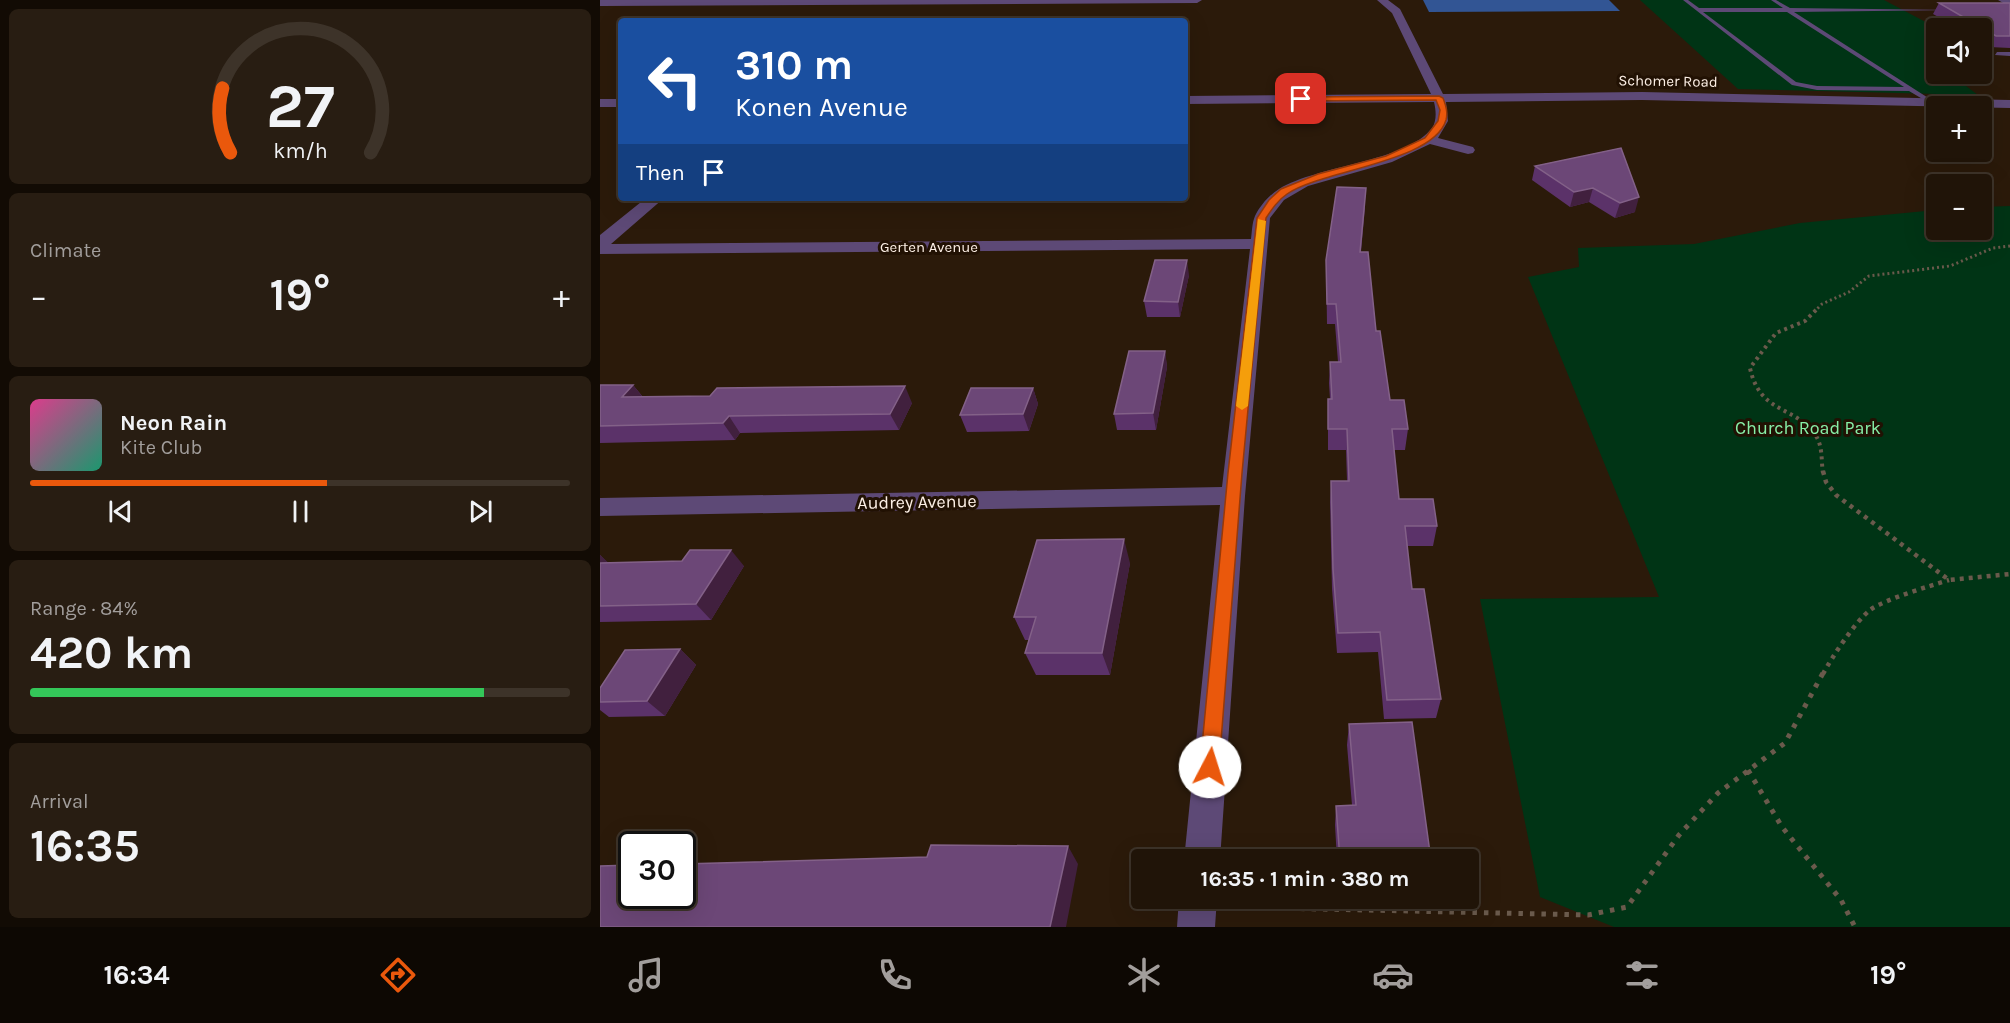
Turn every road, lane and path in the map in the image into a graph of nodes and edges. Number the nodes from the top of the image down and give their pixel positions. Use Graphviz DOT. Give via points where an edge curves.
graph roads {
  1 [pos="1197,0"];
  2 [pos="1383,0"];
  3 [pos="1684,0"];
  4 [pos="1773,0"];
  5 [pos="2004,0"];
  6 [pos="897,1"];
  7 [pos="600,3"];
  8 [pos="2010,3"];
  9 [pos="1698,10"];
  10 [pos="1789,10"];
  11 [pos="1957,10"];
  12 [pos="882,14"];
  13 [pos="1997,54"];
  14 [pos="2010,54"];
  15 [pos="1910,89"];
  16 [pos="1439,98"];
  17 [pos="1926,99"];
  18 [pos="1188,100"];
  19 [pos="1926,102"];
  20 [pos="600,103"];
  21 [pos="618,103"];
  22 [pos="1992,104"];
  23 [pos="2010,104"];
  24 [pos="1427,139"];
  25 [pos="1468,150"];
  26 [pos="652,201"];
  27 [pos="600,244"];
  28 [pos="1258,244"];
  29 [pos="2010,246"];
  30 [pos="600,249"];
  31 [pos="1233,496"];
  32 [pos="600,507"];
  33 [pos="2010,574"];
  34 [pos="1949,580"];
  35 [pos="1748,770"];
  36 [pos="1203,849"];
  37 [pos="1197,911"];
  38 [pos="1855,927"];
  1 -- 6 [label="street"];
  2 -- 16 [label="street" via="1396,11"];
  3 -- 9 [label="lane"];
  4 -- 10 [label="lane"];
  5 -- 8 [label="street"];
  6 -- 7 [label="street"];
  6 -- 12 [label="street"];
  9 -- 10 [label="lane"];
  9 -- 15 [label="lane" via="1794,84 1817,88"];
  10 -- 11 [label="lane"];
  10 -- 15 [label="lane"];
  13 -- 14 [label="lane"];
  15 -- 17 [label="lane"];
  16 -- 18 [label="street, Schomer Road"];
  16 -- 19 [label="street, Schomer Road" via="1642,96"];
  16 -- 24 [label="street" via="1442,121"];
  20 -- 21 [label="street"];
  22 -- 23 [label="street, Schomer Road"];
  24 -- 25 [label="street"];
  24 -- 28 [label="street" via="1389,157 1284,191 1262,218"];
  26 -- 27 [label="street"];
  28 -- 30 [label="street, Gerten Avenue"];
  28 -- 31 [label="street"];
  29 -- 34 [label="path" via="1994,248 1950,266 1869,276 1849,292 1822,304 1805,321 1776,333 1750,368 1751,383 1762,398 1814,433 1822,449 1824,479 1836,495"];
  31 -- 32 [label="street, Audrey Avenue"];
  31 -- 36 [label="street"];
  33 -- 34 [label="path"];
  34 -- 35 [label="path" via="1870,610 1835,652 1785,742"];
  35 -- 37 [label="path" via="1718,793 1679,835 1626,907 1588,915 1267,907"];
  35 -- 38 [label="path" via="1782,827 1840,900"];
}
